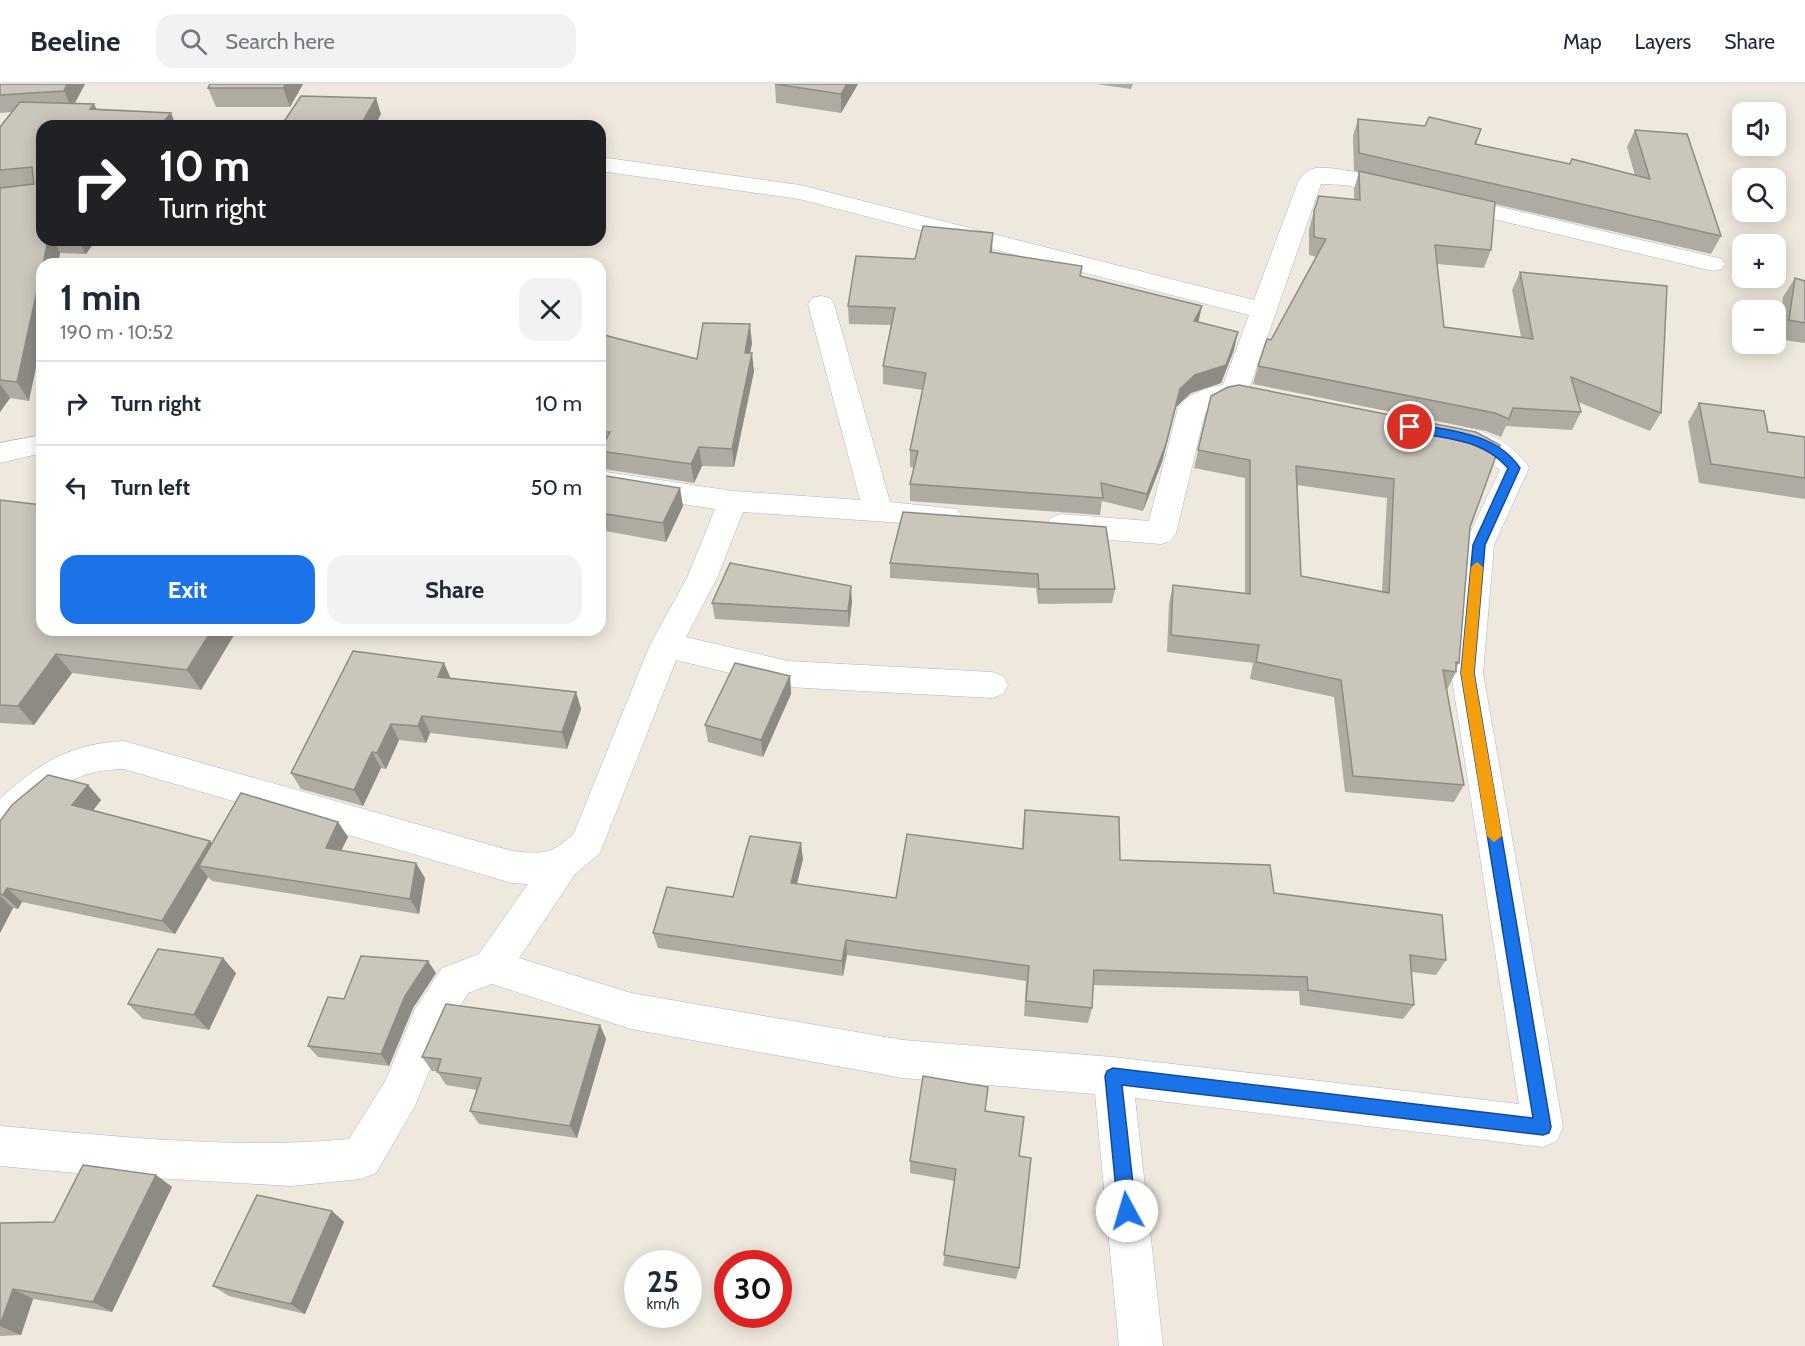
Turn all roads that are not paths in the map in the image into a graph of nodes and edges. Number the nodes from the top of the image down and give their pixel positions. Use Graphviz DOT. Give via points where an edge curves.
graph roads {
  1 [pos="606,165"];
  2 [pos="1713,264"];
  3 [pos="821,304"];
  4 [pos="1265,311"];
  5 [pos="1233,392"];
  6 [pos="1268,399"];
  7 [pos="1430,431"];
  8 [pos="36,445"];
  9 [pos="0,453"];
  10 [pos="606,482"];
  11 [pos="733,501"];
  12 [pos="878,511"];
  13 [pos="972,518"];
  14 [pos="1031,523"];
  15 [pos="666,645"];
  16 [pos="992,685"];
  17 [pos="0,821"];
  18 [pos="562,864"];
  19 [pos="492,967"];
  20 [pos="1113,1076"];
  21 [pos="0,1146"];
  22 [pos="1141,1346"];
  1 -- 4 [label="street" via="800,192"];
  2 -- 4 [label="street" via="1427,196 1317,175 1310,182"];
  3 -- 12 [label="street"];
  4 -- 5 [label="street"];
  5 -- 6 [label="street"];
  5 -- 14 [label="street" via="1216,395 1192,408 1161,533"];
  7 -- 20 [label="street" via="1476,440 1500,451 1515,468 1479,545 1467,673 1543,1127"];
  8 -- 9 [label="street"];
  10 -- 11 [label="street"];
  11 -- 12 [label="street"];
  11 -- 15 [label="street" via="702,578"];
  12 -- 13 [label="street"];
  15 -- 16 [label="street" via="788,674"];
  15 -- 18 [label="street" via="588,842"];
  17 -- 18 [label="street" via="42,780 65,765 101,754 124,755 512,867 541,870"];
  18 -- 19 [label="street"];
  19 -- 20 [label="street" via="631,1011 903,1059"];
  19 -- 21 [label="street" via="454,980 429,1022 401,1092 361,1158 291,1165"];
  20 -- 22 [label="street"];
}
